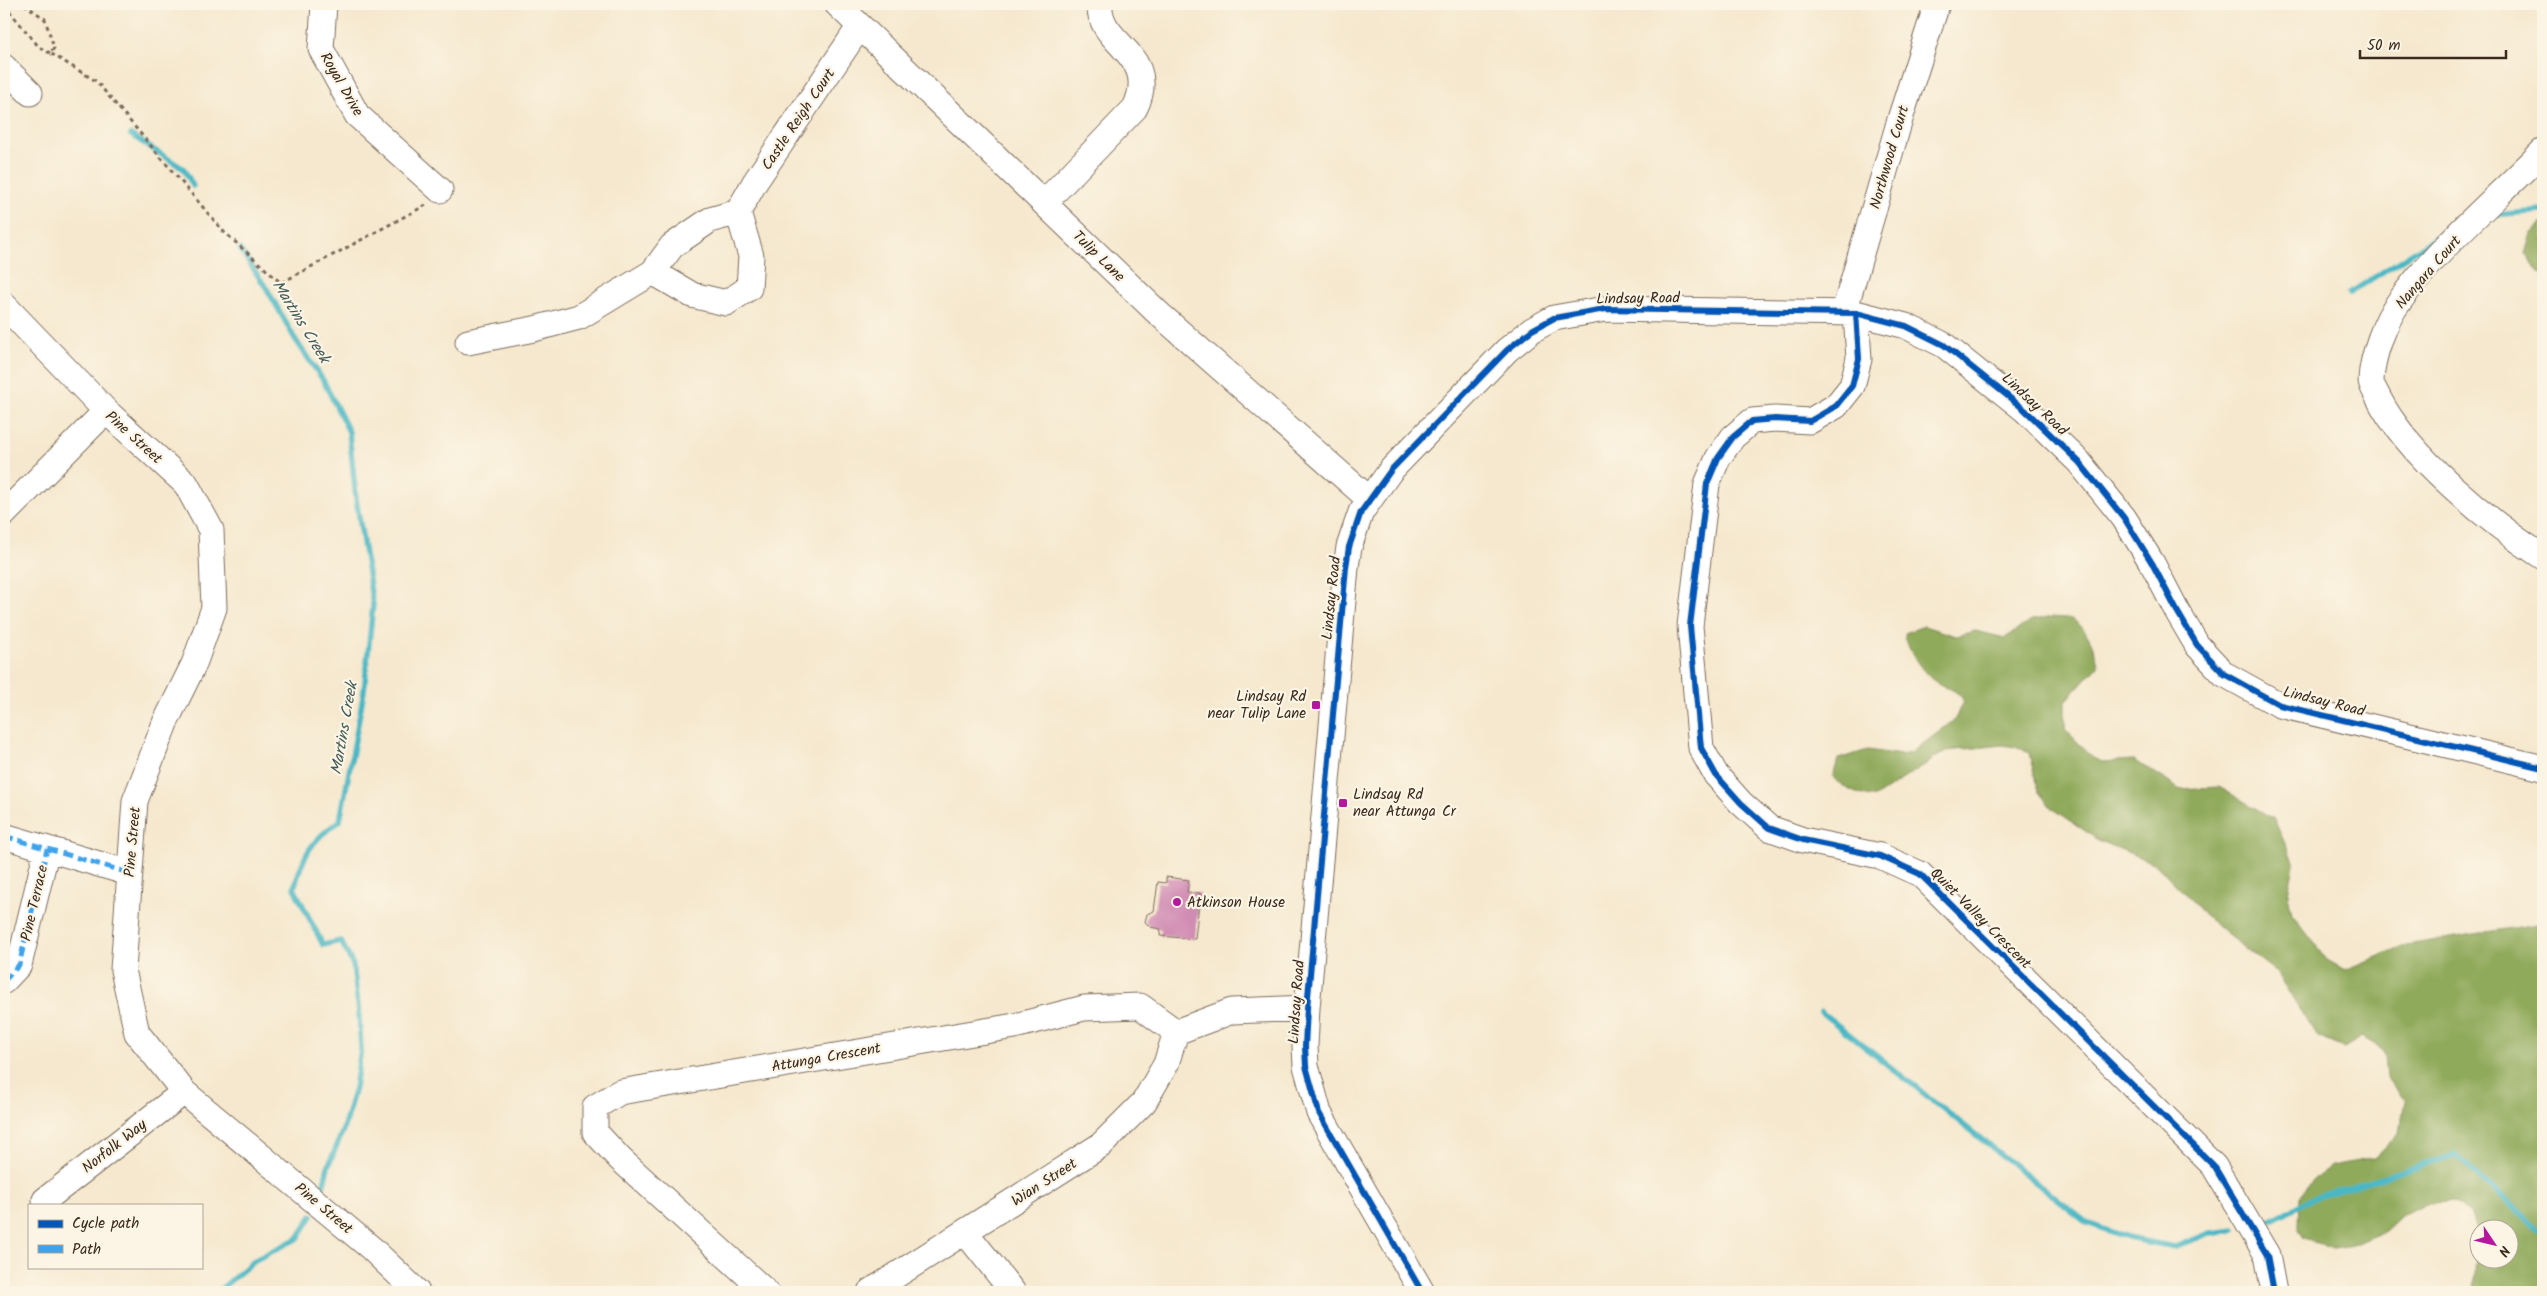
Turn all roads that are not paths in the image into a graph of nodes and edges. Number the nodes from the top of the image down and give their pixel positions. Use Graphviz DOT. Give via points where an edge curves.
graph roads {
  1 [pos="324,4"];
  2 [pos="837,4"];
  3 [pos="1100,4"];
  4 [pos="1936,4"];
  5 [pos="860,26"];
  6 [pos="4,67"];
  7 [pos="30,93"];
  8 [pos="2543,151"];
  9 [pos="440,190"];
  10 [pos="1044,203"];
  11 [pos="738,212"];
  12 [pos="653,272"];
  13 [pos="4,305"];
  14 [pos="1850,312"];
  15 [pos="468,342"];
  16 [pos="106,411"];
  17 [pos="1369,500"];
  18 [pos="4,514"];
  19 [pos="2543,557"];
  20 [pos="2541,760"];
  21 [pos="4,836"];
  22 [pos="47,849"];
  23 [pos="129,873"];
  24 [pos="4,981"];
  25 [pos="1308,1008"];
  26 [pos="1176,1032"];
  27 [pos="184,1092"];
  28 [pos="45,1200"];
  29 [pos="966,1233"];
  30 [pos="417,1292"];
  31 [pos="766,1292"];
  32 [pos="870,1292"];
  33 [pos="1013,1292"];
  34 [pos="1422,1292"];
  35 [pos="2274,1292"];
  1 -- 9 [label="street, Royal Drive" via="322,49 357,115"];
  2 -- 5 [label="street, Tulip Lane"];
  3 -- 10 [label="street" via="1102,20 1139,69 1142,94 1135,108"];
  4 -- 14 [label="street, Northwood Court" via="1901,116"];
  5 -- 10 [label="street, Tulip Lane"];
  5 -- 11 [label="street, Castle Reigh Court"];
  6 -- 7 [label="street"];
  8 -- 19 [label="street, Nangara Court" via="2437,257 2398,303 2378,344 2371,382 2388,416 2420,455 2507,533"];
  10 -- 17 [label="street, Tulip Lane" via="1156,312"];
  11 -- 12 [label="street" via="710,220 672,246"];
  11 -- 12 [label="street" via="751,256 748,288 726,303 692,295"];
  12 -- 15 [label="street" via="579,317"];
  13 -- 16 [label="street, Pine Street"];
  14 -- 17 [label="street, Lindsay Road" via="1605,309 1554,318 1507,350 1391,470"];
  14 -- 20 [label="street, Lindsay Road" via="1906,326 1944,345 2025,410 2079,462 2124,518 2197,645 2224,674 2280,705"];
  14 -- 35 [label="street, Quiet Valley Crescent" via="1859,359 1852,386 1836,406 1810,421 1752,421 1733,437 1718,458 1707,484 1690,626 1701,748 1716,774 1769,828 1803,840 1880,856 1920,874 2214,1166 2267,1254"];
  16 -- 18 [label="street"];
  16 -- 23 [label="street, Pine Street" via="186,484 211,530 214,608 194,664 165,723 135,801"];
  17 -- 25 [label="street, Lindsay Road" via="1354,530 1346,567"];
  21 -- 22 [label="street, Pine Terrace"];
  22 -- 23 [label="street, Pine Terrace"];
  22 -- 24 [label="street, Pine Terrace" via="19,964"];
  23 -- 27 [label="street, Pine Street" via="123,970 137,1032"];
  25 -- 26 [label="street" via="1232,1011"];
  25 -- 34 [label="street, Lindsay Road" via="1306,1066 1317,1108"];
  26 -- 29 [label="street, Wian Street" via="1166,1064 1144,1102 1101,1145"];
  26 -- 31 [label="street, Attunga Crescent" via="1140,1006 1084,1008 1005,1027 620,1092 595,1107 595,1132 620,1160"];
  27 -- 28 [label="street, Norfolk Way"];
  27 -- 30 [label="street, Pine Street" via="371,1248"];
  29 -- 32 [label="street, Wian Street"];
  29 -- 33 [label="street"];
}
